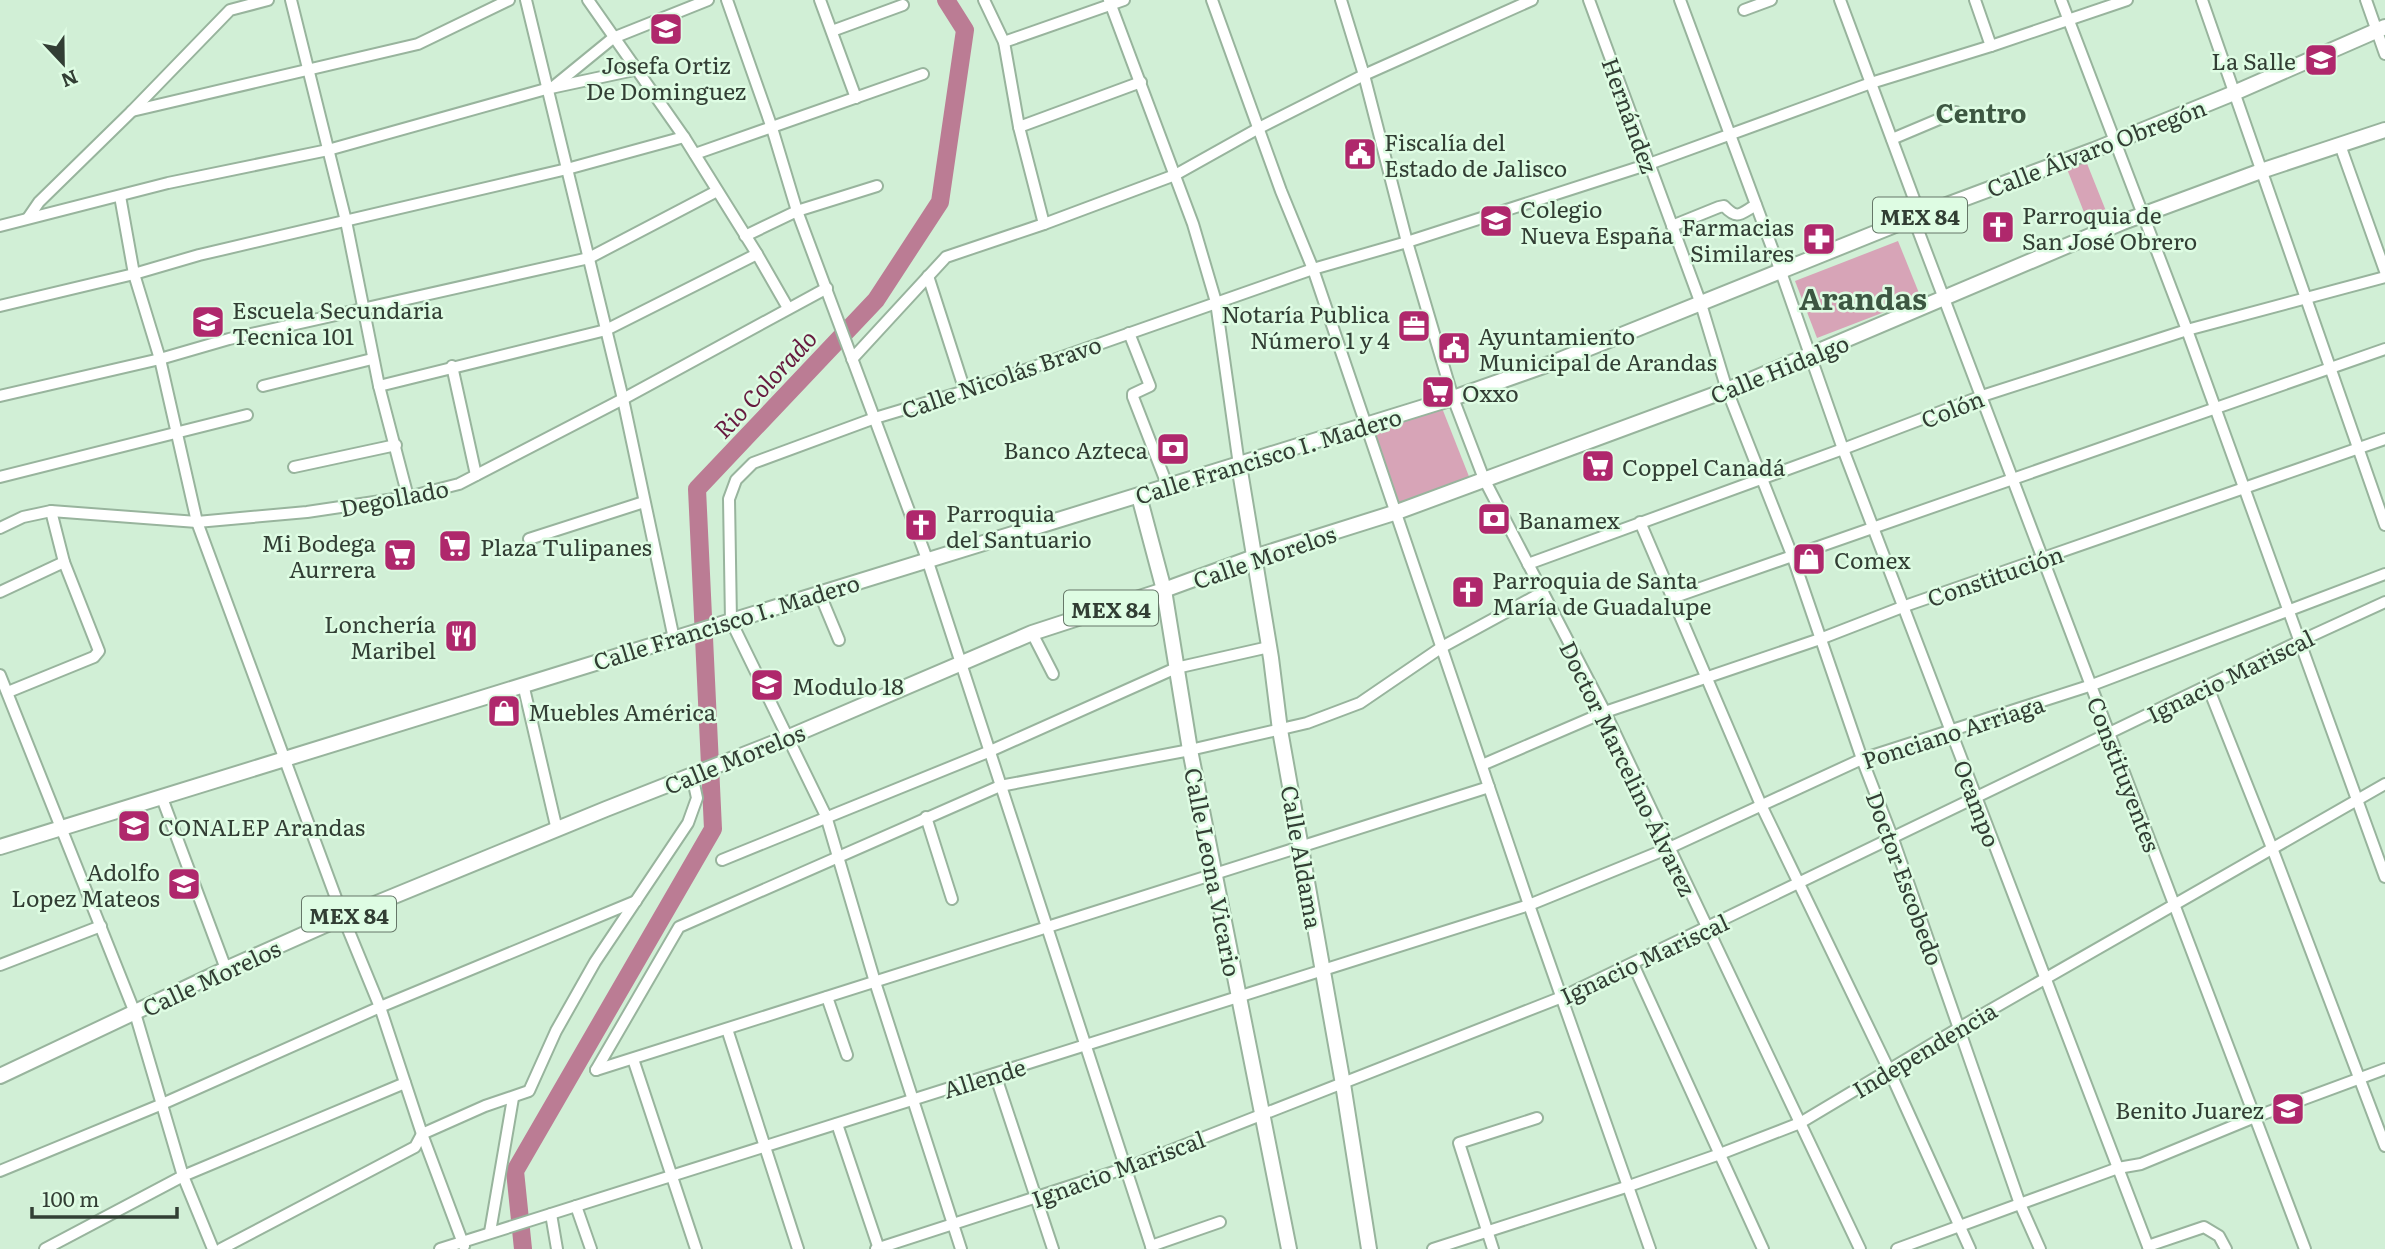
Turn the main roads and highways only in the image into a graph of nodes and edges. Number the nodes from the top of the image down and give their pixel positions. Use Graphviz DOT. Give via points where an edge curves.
graph roads {
  1 [pos="2381,29"];
  2 [pos="2385,130"];
  3 [pos="1453,398"];
  4 [pos="1239,465"];
  5 [pos="1484,479"];
  6 [pos="1139,496"];
  7 [pos="1254,557"];
  8 [pos="1164,590"];
  9 [pos="0,847"];
  10 [pos="0,1076"];
  11 [pos="1289,1249"];
  12 [pos="1369,1249"];
  1 -- 3 [label="main road, Calle Álvaro Obregón / MEX 84" via="2116,141"];
  2 -- 5 [label="main road, Calle Hidalgo / MEX 84" via="2143,215 1727,390"];
  3 -- 4 [label="main road, Calle Francisco I. Madero / MEX 84"];
  4 -- 6 [label="main road, Calle Francisco I. Madero / MEX 84"];
  4 -- 7 [label="main road, Calle Aldama"];
  5 -- 7 [label="main road, Calle Morelos / MEX 84"];
  6 -- 8 [label="main road, Calle Leona Vicario"];
  6 -- 9 [label="main road, Calle Francisco I. Madero / MEX 84"];
  7 -- 8 [label="main road, Calle Morelos / MEX 84"];
  7 -- 12 [label="main road, Calle Aldama"];
  8 -- 10 [label="main road, Calle Morelos / MEX 84" via="1032,633 789,737 343,917"];
  8 -- 11 [label="main road, Calle Leona Vicario" via="1190,750"];
}
